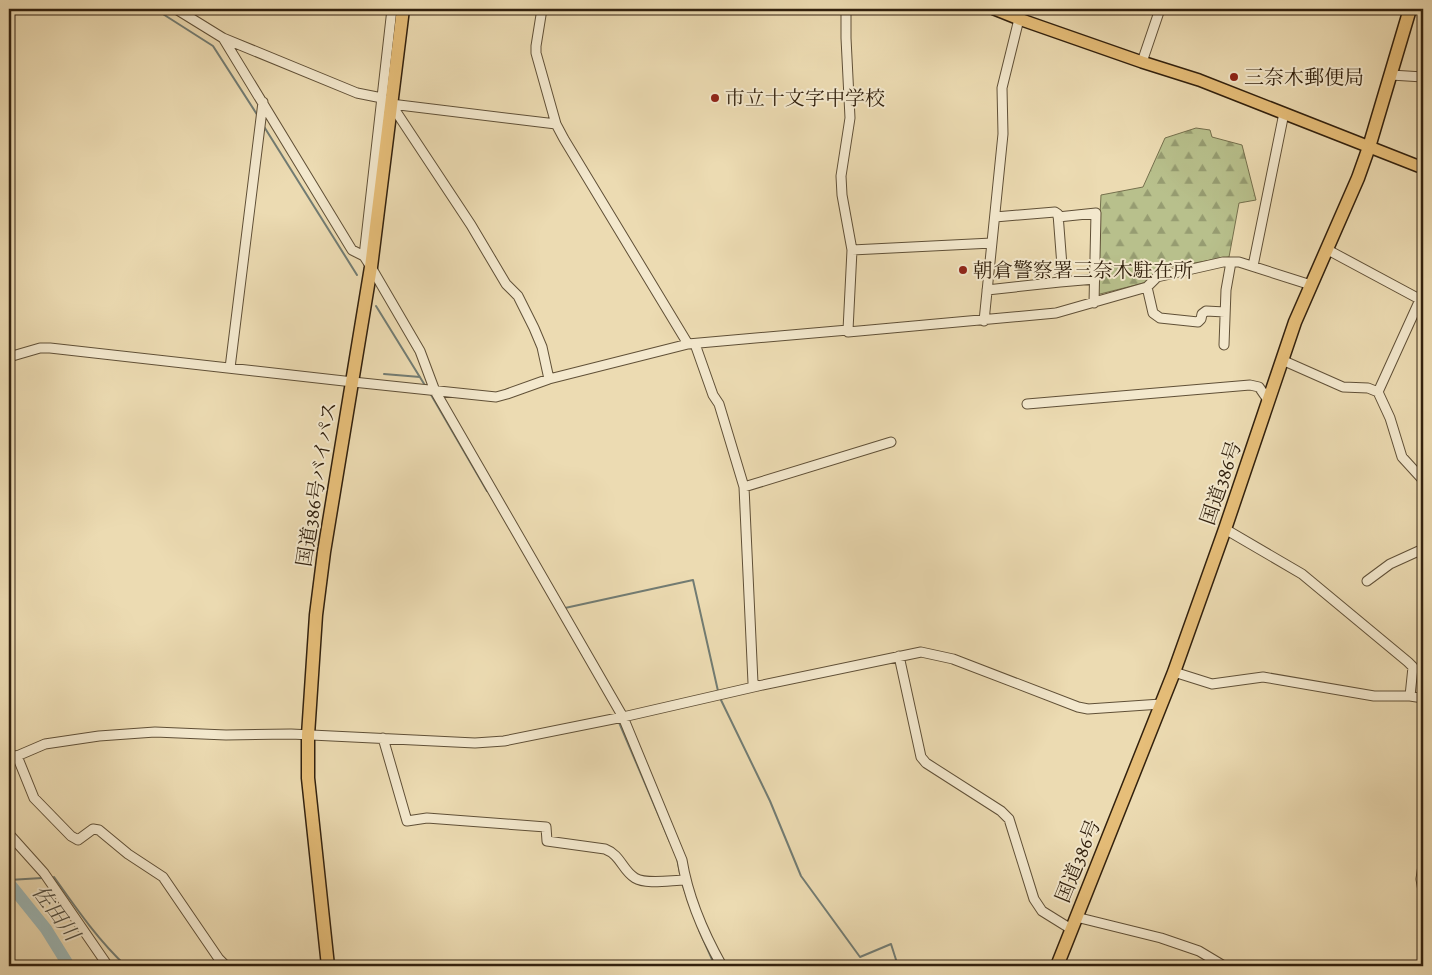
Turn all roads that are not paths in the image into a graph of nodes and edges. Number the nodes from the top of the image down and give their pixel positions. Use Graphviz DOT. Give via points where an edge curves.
graph roads {
  1 [pos="176,9"];
  2 [pos="392,9"];
  3 [pos="403,9"];
  4 [pos="542,9"];
  5 [pos="846,9"];
  6 [pos="997,9"];
  7 [pos="1160,9"];
  8 [pos="1410,9"];
  9 [pos="1019,19"];
  10 [pos="224,38"];
  11 [pos="1142,62"];
  12 [pos="1391,75"];
  13 [pos="1423,77"];
  14 [pos="387,101"];
  15 [pos="263,102"];
  16 [pos="1284,113"];
  17 [pos="556,124"];
  18 [pos="1369,147"];
  19 [pos="1421,166"];
  20 [pos="1058,216"];
  21 [pos="995,217"];
  22 [pos="992,243"];
  23 [pos="852,250"];
  24 [pos="1328,250"];
  25 [pos="364,256"];
  26 [pos="1232,262"];
  27 [pos="1253,266"];
  28 [pos="371,267"];
  29 [pos="1095,279"];
  30 [pos="1060,282"];
  31 [pos="1311,285"];
  32 [pos="1147,287"];
  33 [pos="987,290"];
  34 [pos="1422,298"];
  35 [pos="1094,303"];
  36 [pos="1225,312"];
  37 [pos="984,321"];
  38 [pos="848,330"];
  39 [pos="692,344"];
  40 [pos="1224,345"];
  41 [pos="9,357"];
  42 [pos="1282,360"];
  43 [pos="230,365"];
  44 [pos="549,379"];
  45 [pos="353,382"];
  46 [pos="435,391"];
  47 [pos="1378,392"];
  48 [pos="1268,400"];
  49 [pos="1027,404"];
  50 [pos="891,442"];
  51 [pos="1423,480"];
  52 [pos="744,487"];
  53 [pos="1225,529"];
  54 [pos="1423,549"];
  55 [pos="1367,581"];
  56 [pos="899,656"];
  57 [pos="1174,672"];
  58 [pos="758,686"];
  59 [pos="1410,696"];
  60 [pos="1423,698"];
  61 [pos="1161,704"];
  62 [pos="623,717"];
  63 [pos="308,735"];
  64 [pos="383,738"];
  65 [pos="11,755"];
  66 [pos="9,834"];
  67 [pos="1423,865"];
  68 [pos="685,880"];
  69 [pos="1423,892"];
  70 [pos="1074,923"];
  71 [pos="108,966"];
  72 [pos="226,966"];
  73 [pos="328,966"];
  74 [pos="722,966"];
  75 [pos="1057,966"];
  76 [pos="1224,966"];
  1 -- 10 [label="street"];
  2 -- 14 [label="street"];
  3 -- 14 [label="highway, 国道386号バイパス"];
  4 -- 17 [label="street" via="536,53"];
  5 -- 23 [label="street" via="850,118 841,176"];
  6 -- 9 [label="main road"];
  7 -- 11 [label="street"];
  8 -- 12 [label="highway, 国道386号"];
  9 -- 11 [label="main road"];
  9 -- 21 [label="street" via="1002,88 1003,134"];
  10 -- 14 [label="street" via="357,93"];
  10 -- 15 [label="street"];
  11 -- 16 [label="main road"];
  12 -- 13 [label="street"];
  12 -- 18 [label="highway, 国道386号"];
  14 -- 17 [label="street"];
  14 -- 25 [label="street"];
  14 -- 28 [label="highway, 国道386号バイパス"];
  14 -- 44 [label="street" via="471,225 506,284 518,296 542,347"];
  15 -- 25 [label="street" via="352,250"];
  15 -- 43 [label="street"];
  16 -- 18 [label="main road"];
  16 -- 27 [label="street"];
  17 -- 39 [label="street"];
  18 -- 19 [label="main road"];
  18 -- 24 [label="highway, 国道386号"];
  20 -- 21 [label="street" via="1056,212"];
  20 -- 29 [label="street" via="1096,213"];
  20 -- 30 [label="street" via="1063,279"];
  21 -- 22 [label="street"];
  22 -- 23 [label="street"];
  22 -- 33 [label="street"];
  23 -- 38 [label="street"];
  24 -- 31 [label="highway, 国道386号"];
  24 -- 34 [label="street"];
  25 -- 28 [label="street"];
  26 -- 27 [label="street"];
  26 -- 32 [label="street" via="1157,277"];
  26 -- 36 [label="street"];
  27 -- 31 [label="street"];
  28 -- 45 [label="highway, 国道386号バイパス"];
  28 -- 46 [label="street" via="420,351"];
  29 -- 30 [label="street"];
  29 -- 35 [label="street"];
  30 -- 33 [label="street"];
  31 -- 42 [label="highway, 国道386号"];
  32 -- 35 [label="street"];
  32 -- 36 [label="street" via="1153,312 1160,318 1198,322 1206,311"];
  33 -- 37 [label="street"];
  34 -- 47 [label="street"];
  35 -- 37 [label="street" via="1056,313"];
  36 -- 40 [label="street"];
  37 -- 38 [label="street"];
  38 -- 39 [label="street"];
  39 -- 44 [label="street"];
  39 -- 52 [label="street" via="719,404"];
  41 -- 43 [label="street" via="50,348"];
  42 -- 47 [label="street" via="1343,387 1368,388"];
  42 -- 48 [label="highway, 国道386号"];
  43 -- 45 [label="street"];
  44 -- 46 [label="street" via="496,396"];
  45 -- 46 [label="street"];
  45 -- 63 [label="highway, 国道386号バイパス" via="324,552"];
  46 -- 62 [label="street"];
  47 -- 51 [label="street" via="1402,457"];
  48 -- 49 [label="street" via="1260,387 1250,385"];
  48 -- 53 [label="highway, 国道386号"];
  50 -- 52 [label="street"];
  52 -- 58 [label="street" via="753,682"];
  53 -- 57 [label="highway, 国道386号"];
  53 -- 59 [label="street" via="1302,574 1408,662 1413,667"];
  54 -- 55 [label="street" via="1390,564"];
  56 -- 58 [label="street"];
  56 -- 61 [label="street" via="921,652 953,659 1078,708"];
  56 -- 70 [label="street" via="921,757 1009,819 1038,907"];
  57 -- 59 [label="street" via="1212,684 1263,678 1374,696"];
  57 -- 61 [label="highway, 国道386号"];
  58 -- 62 [label="street"];
  59 -- 60 [label="street"];
  61 -- 70 [label="highway, 国道386号"];
  62 -- 64 [label="street" via="493,742"];
  62 -- 68 [label="street" via="682,860"];
  63 -- 64 [label="street"];
  63 -- 65 [label="street" via="130,733 45,744"];
  63 -- 73 [label="highway, 国道386号バイパス" via="308,778"];
  64 -- 68 [label="street" via="408,822 427,818 546,827 547,841 613,852 630,874 643,881"];
  65 -- 72 [label="street" via="34,798 71,836 78,840 93,829 100,830 163,877"];
  66 -- 71 [label="street" via="44,873"];
  67 -- 69 [label="street"];
  68 -- 74 [label="street"];
  70 -- 75 [label="highway, 国道386号"];
  70 -- 76 [label="street" via="1161,938 1199,951"];
}
